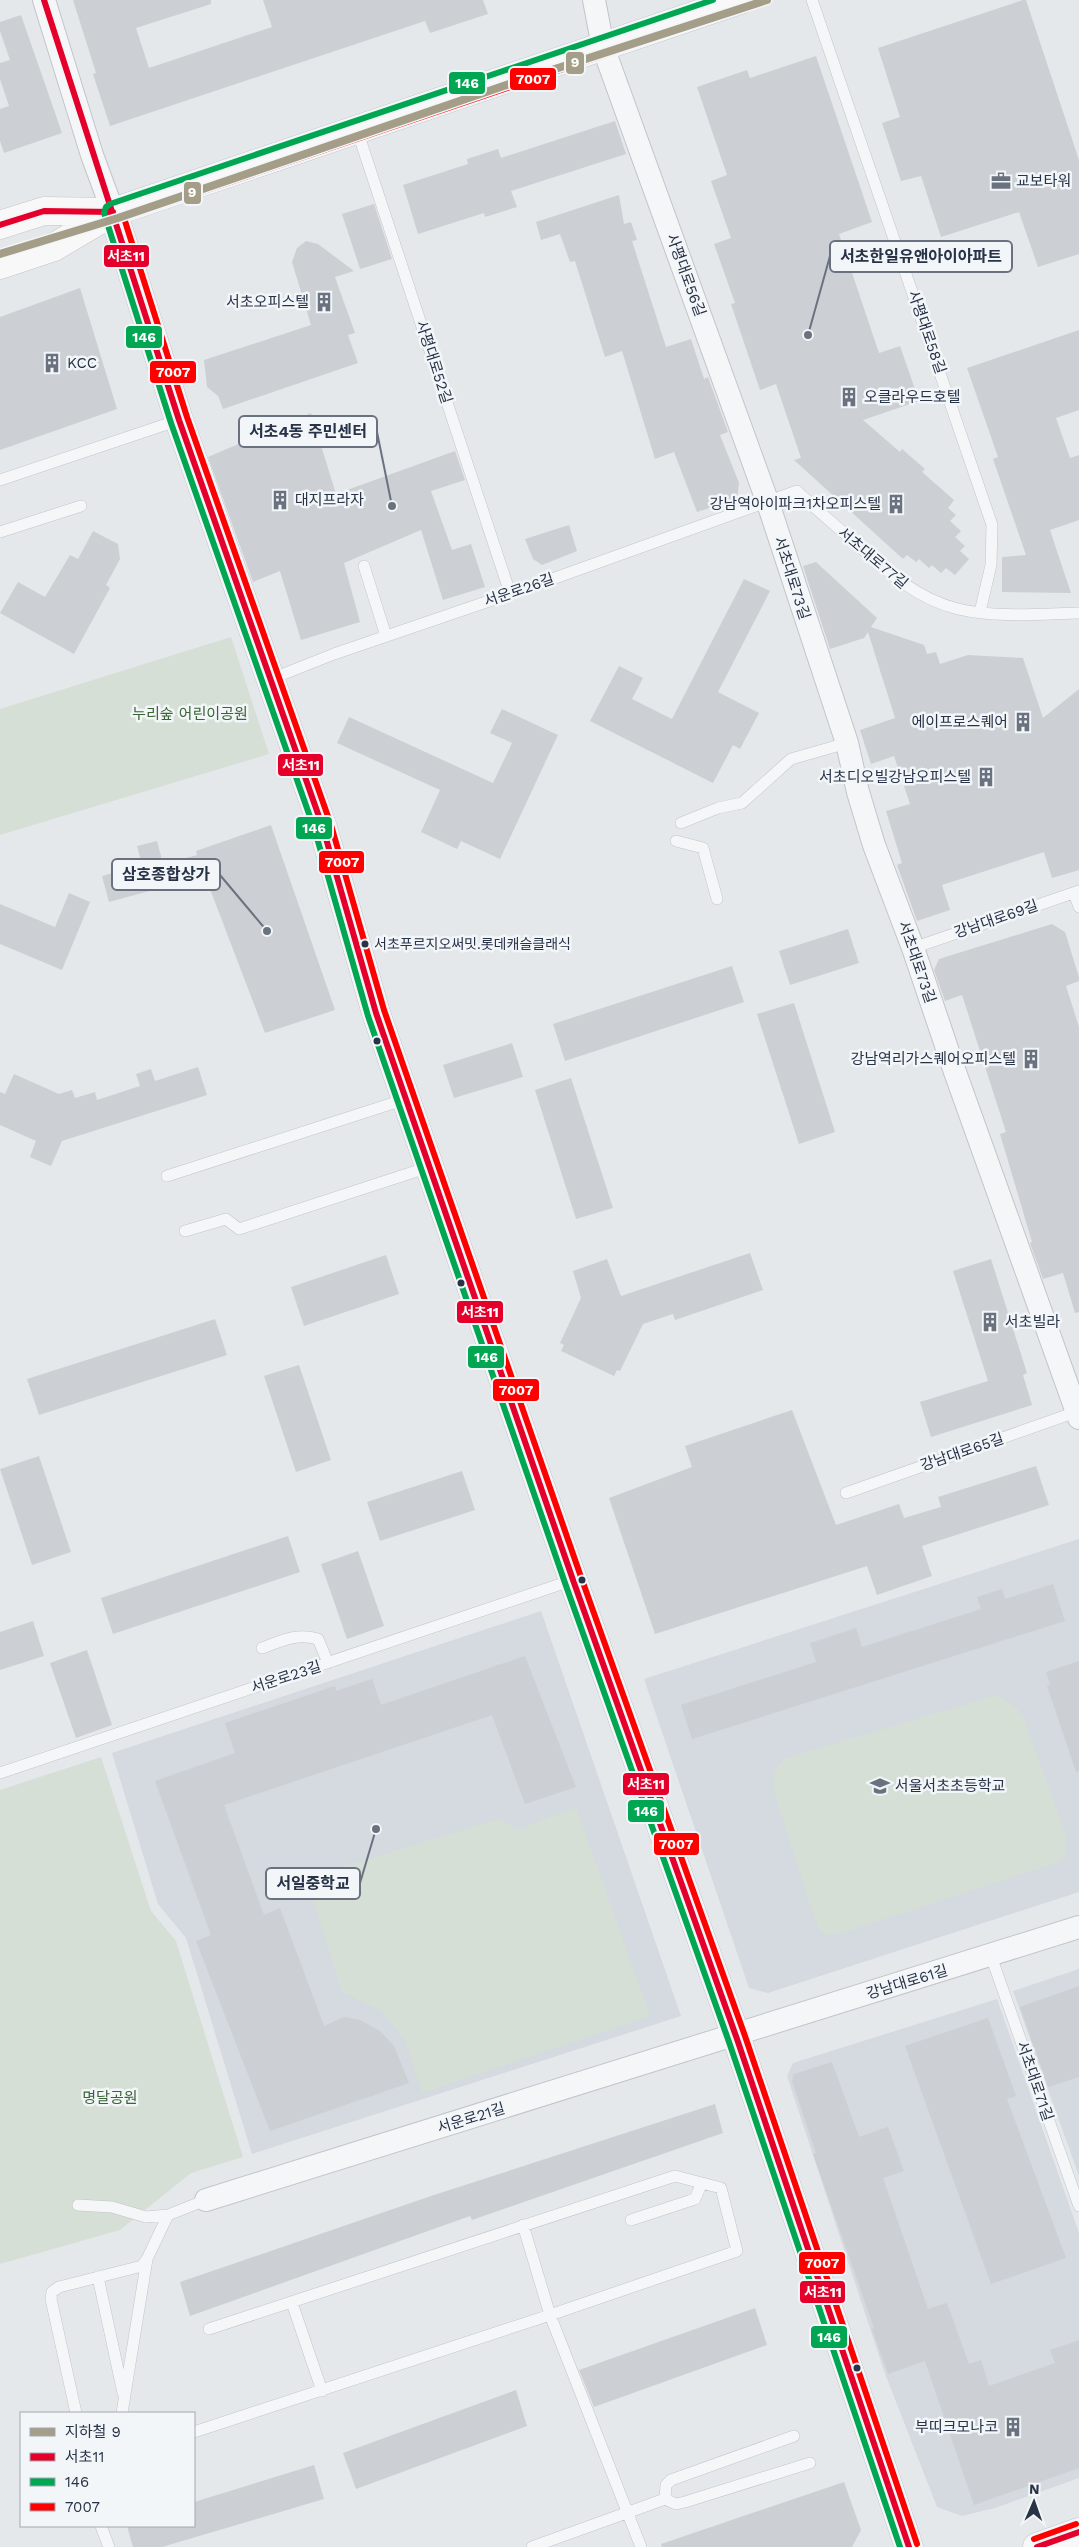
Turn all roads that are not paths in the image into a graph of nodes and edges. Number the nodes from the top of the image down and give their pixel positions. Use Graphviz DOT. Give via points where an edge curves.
graph roads {
  1 [pos="44,0"];
  2 [pos="594,0"];
  3 [pos="740,0"];
  4 [pos="812,0"];
  5 [pos="603,47"];
  6 [pos="357,130"];
  7 [pos="113,212"];
  8 [pos="0,225"];
  9 [pos="0,265"];
  10 [pos="179,420"];
  11 [pos="0,480"];
  12 [pos="768,503"];
  13 [pos="81,506"];
  14 [pos="0,532"];
  15 [pos="364,566"];
  16 [pos="510,593"];
  17 [pos="980,612"];
  18 [pos="1079,613"];
  19 [pos="386,636"];
  20 [pos="271,679"];
  21 [pos="847,743"];
  22 [pos="681,823"];
  23 [pos="676,841"];
  24 [pos="1077,892"];
  25 [pos="717,899"];
  26 [pos="1079,907"];
  27 [pos="913,948"];
  28 [pos="406,1099"];
  29 [pos="429,1167"];
  30 [pos="167,1176"];
  31 [pos="185,1231"];
  32 [pos="1078,1413"];
  33 [pos="846,1493"];
  34 [pos="573,1580"];
  35 [pos="262,1648"];
  36 [pos="328,1663"];
  37 [pos="0,1773"];
  38 [pos="1079,1927"];
  39 [pos="991,1956"];
  40 [pos="735,2033"];
  41 [pos="701,2184"];
  42 [pos="206,2200"];
  43 [pos="78,2204"];
  44 [pos="1079,2206"];
  45 [pos="168,2214"];
  46 [pos="631,2220"];
  47 [pos="523,2226"];
  48 [pos="147,2259"];
  49 [pos="98,2277"];
  50 [pos="292,2303"];
  51 [pos="550,2315"];
  52 [pos="210,2329"];
  53 [pos="322,2390"];
  54 [pos="124,2398"];
  55 [pos="76,2412"];
  56 [pos="122,2412"];
  57 [pos="195,2432"];
  58 [pos="794,2436"];
  59 [pos="810,2463"];
  60 [pos="665,2499"];
  61 [pos="628,2513"];
  62 [pos="101,2527"];
  63 [pos="1079,2532"];
  64 [pos="109,2547"];
  65 [pos="532,2547"];
  66 [pos="641,2547"];
  67 [pos="909,2547"];
  68 [pos="1036,2547"];
  1 -- 7 [label="street"];
  2 -- 5 [label="street, 사평대로56길"];
  3 -- 5 [label="street"];
  4 -- 17 [label="lane, 사평대로58길" via="992,525 991,566"];
  5 -- 6 [label="street"];
  5 -- 12 [label="street, 사평대로56길"];
  6 -- 7 [label="street"];
  6 -- 16 [label="lane, 사평대로52길"];
  7 -- 8 [label="street" via="44,211"];
  7 -- 9 [label="street" via="54,247"];
  7 -- 10 [label="street"];
  10 -- 11 [label="lane"];
  10 -- 20 [label="street"];
  12 -- 16 [label="lane, 서운로26길"];
  12 -- 17 [label="lane, 서초대로77길" via="797,491 911,590 957,608"];
  12 -- 21 [label="street, 서초대로73길"];
  13 -- 14 [label="lane"];
  15 -- 19 [label="lane"];
  16 -- 19 [label="lane, 서운로26길"];
  17 -- 18 [label="lane, 서초대로77길"];
  19 -- 20 [label="lane, 서운로26길"];
  20 -- 28 [label="street" via="323,828 376,1013"];
  21 -- 22 [label="lane" via="791,759 742,802"];
  21 -- 27 [label="street, 서초대로73길" via="874,845"];
  23 -- 25 [label="lane" via="703,848"];
  24 -- 26 [label="lane"];
  24 -- 27 [label="lane, 강남대로69길"];
  27 -- 32 [label="street, 서초대로73길"];
  28 -- 29 [label="street"];
  28 -- 30 [label="lane"];
  29 -- 31 [label="lane" via="239,1228 226,1219"];
  29 -- 34 [label="street"];
  32 -- 33 [label="lane, 강남대로65길"];
  34 -- 36 [label="lane, 서운로23길"];
  34 -- 40 [label="street"];
  35 -- 36 [label="lane" via="298,1635 308,1636 318,1639"];
  36 -- 37 [label="lane, 서운로23길"];
  38 -- 39 [label="street, 강남대로61길"];
  39 -- 40 [label="street, 강남대로61길"];
  39 -- 44 [label="lane, 서초대로71길"];
  40 -- 42 [label="street, 서운로21길"];
  40 -- 67 [label="street"];
  41 -- 46 [label="lane" via="695,2199"];
  41 -- 47 [label="lane" via="675,2176"];
  41 -- 51 [label="lane" via="721,2188 737,2251"];
  42 -- 45 [label="lane"];
  43 -- 45 [label="lane" via="112,2207 146,2217"];
  45 -- 48 [label="lane"];
  47 -- 50 [label="lane"];
  47 -- 51 [label="lane"];
  48 -- 49 [label="lane" via="142,2266"];
  48 -- 54 [label="lane"];
  49 -- 54 [label="lane"];
  49 -- 55 [label="lane" via="59,2287 51,2296"];
  50 -- 52 [label="lane"];
  50 -- 53 [label="lane"];
  51 -- 53 [label="lane"];
  51 -- 61 [label="lane"];
  53 -- 57 [label="lane"];
  54 -- 56 [label="lane"];
  58 -- 60 [label="lane" via="671,2480 666,2485"];
  59 -- 60 [label="lane" via="685,2502 676,2504"];
  60 -- 61 [label="lane"];
  61 -- 65 [label="lane"];
  61 -- 66 [label="lane"];
  62 -- 64 [label="lane"];
  63 -- 68 [label="street"];
}
